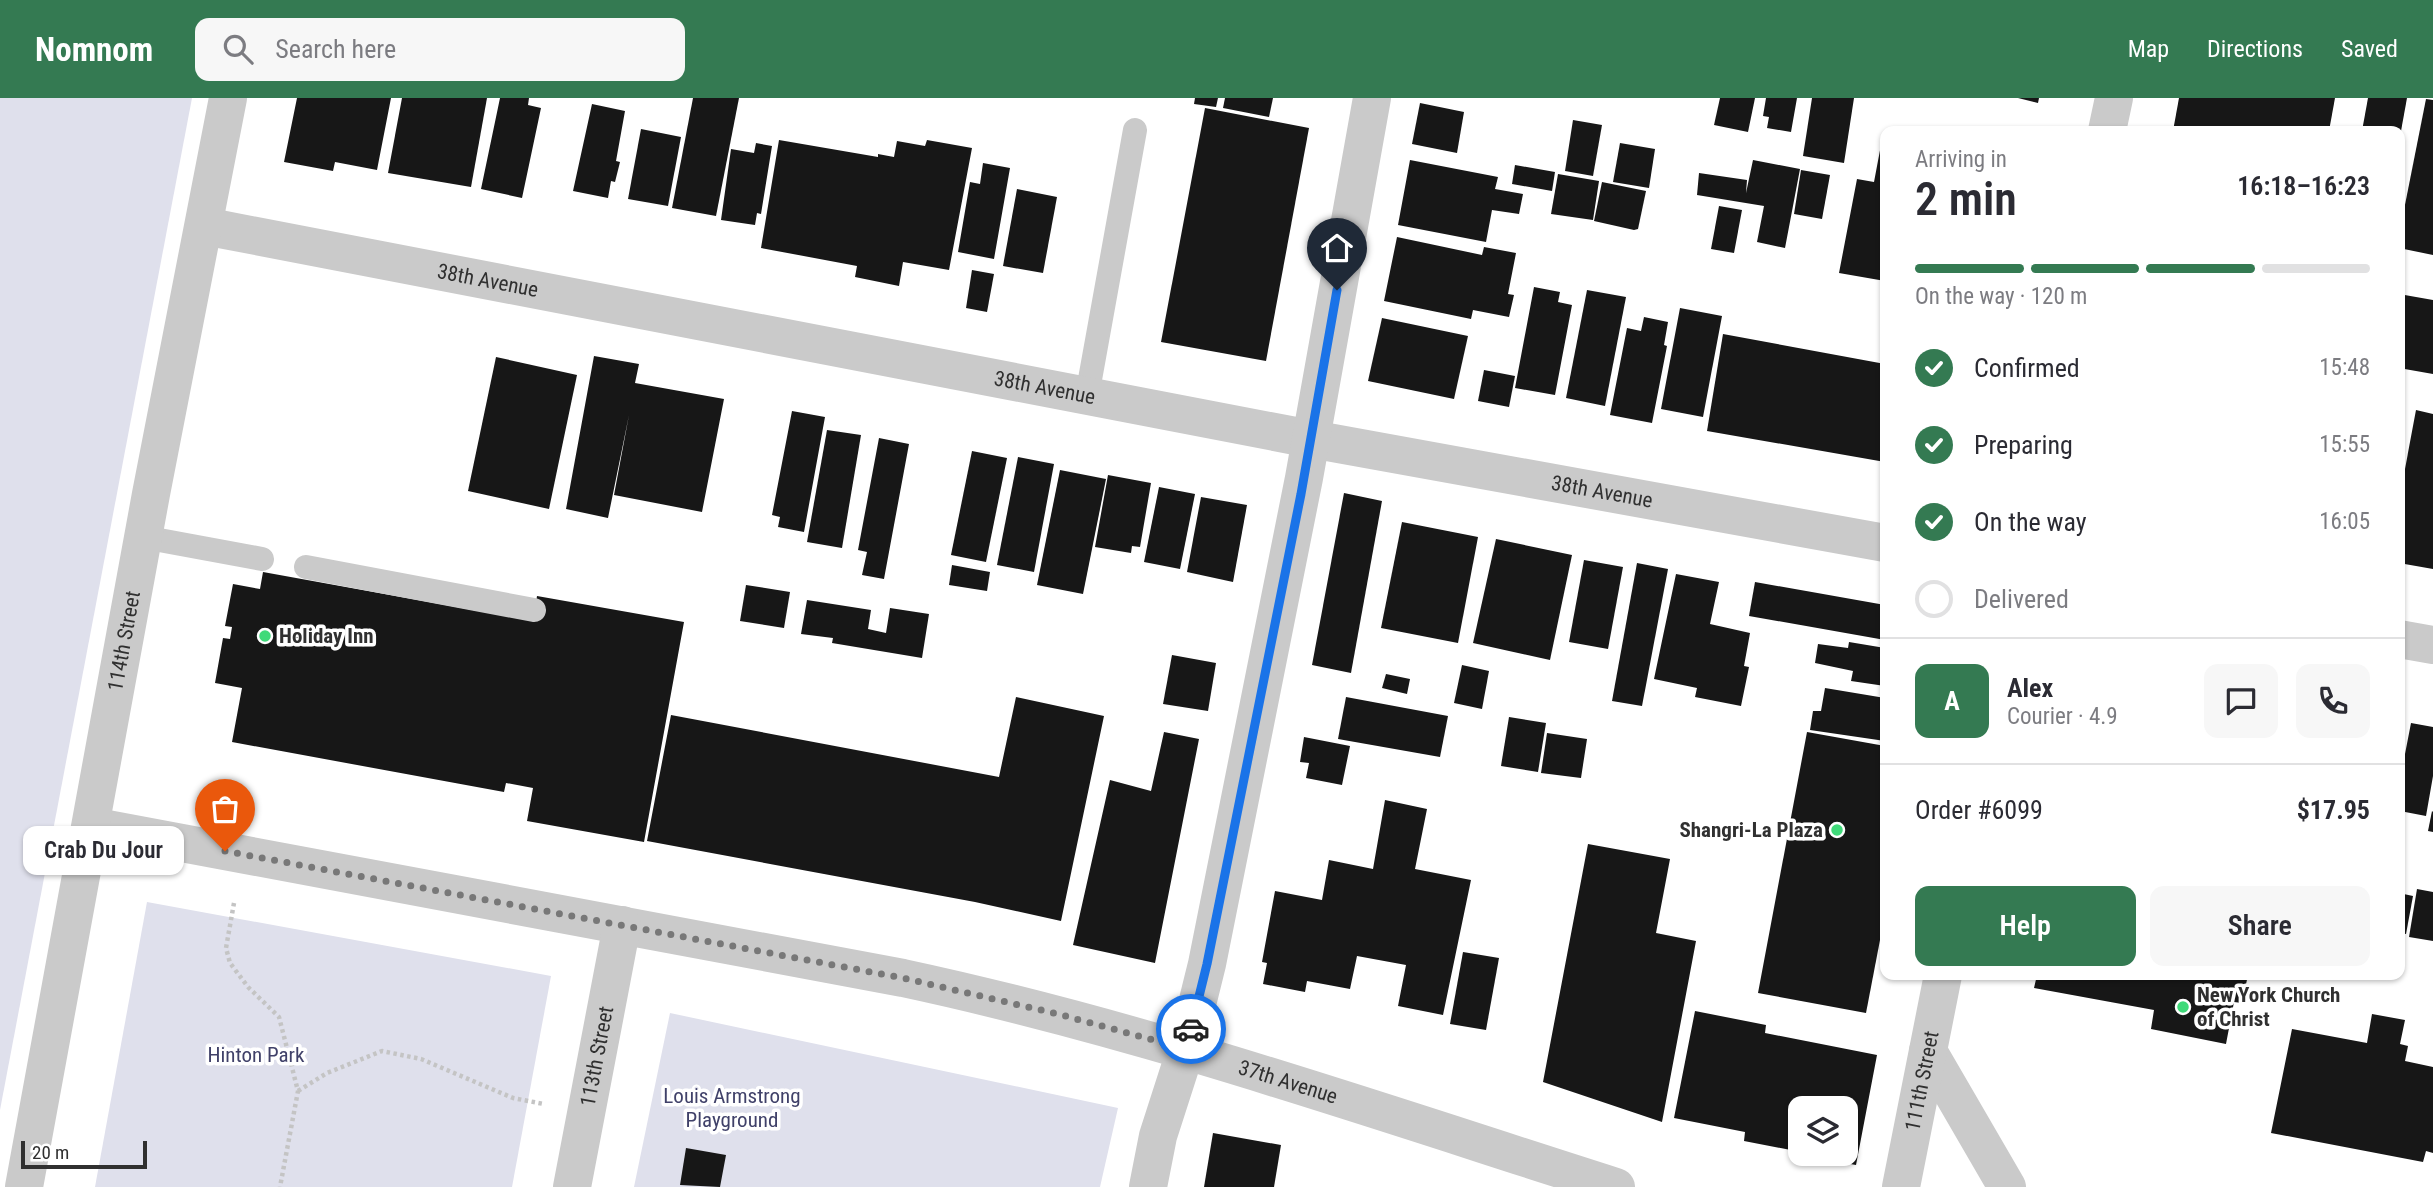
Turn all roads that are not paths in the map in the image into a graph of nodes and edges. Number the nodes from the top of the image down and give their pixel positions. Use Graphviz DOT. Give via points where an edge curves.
graph roads {
  1 [pos="228,98"];
  2 [pos="1372,98"];
  3 [pos="2114,98"];
  4 [pos="2108,126"];
  5 [pos="1135,130"];
  6 [pos="204,226"];
  7 [pos="1087,396"];
  8 [pos="1311,439"];
  9 [pos="143,537"];
  10 [pos="1880,542"];
  11 [pos="262,559"];
  12 [pos="306,567"];
  13 [pos="534,610"];
  14 [pos="2405,640"];
  15 [pos="2433,645"];
  16 [pos="91,826"];
  17 [pos="622,925"];
  18 [pos="1942,980"];
  19 [pos="1186,1049"];
  20 [pos="1928,1051"];
  21 [pos="24,1187"];
  22 [pos="572,1187"];
  23 [pos="1148,1187"];
  24 [pos="1616,1187"];
  25 [pos="1901,1187"];
  26 [pos="2007,1187"];
  1 -- 6 [label="street, 114th Street"];
  2 -- 8 [label="street"];
  3 -- 4 [label="street"];
  5 -- 7 [label="lane"];
  6 -- 7 [label="street, 38th Avenue"];
  6 -- 9 [label="street, 114th Street"];
  7 -- 8 [label="street, 38th Avenue"];
  8 -- 10 [label="street, 38th Avenue"];
  8 -- 19 [label="street" via="1210,950"];
  9 -- 11 [label="lane"];
  9 -- 16 [label="street, 114th Street"];
  12 -- 13 [label="lane"];
  14 -- 15 [label="street"];
  16 -- 17 [label="street, 37th Avenue"];
  16 -- 21 [label="street, 114th Street"];
  17 -- 19 [label="street, 37th Avenue" via="976,993"];
  17 -- 22 [label="street, 113th Street"];
  18 -- 20 [label="street, 111th Street"];
  19 -- 23 [label="street" via="1158,1136"];
  19 -- 24 [label="street, 37th Avenue"];
  20 -- 25 [label="street, 111th Street"];
  20 -- 26 [label="street"];
}
